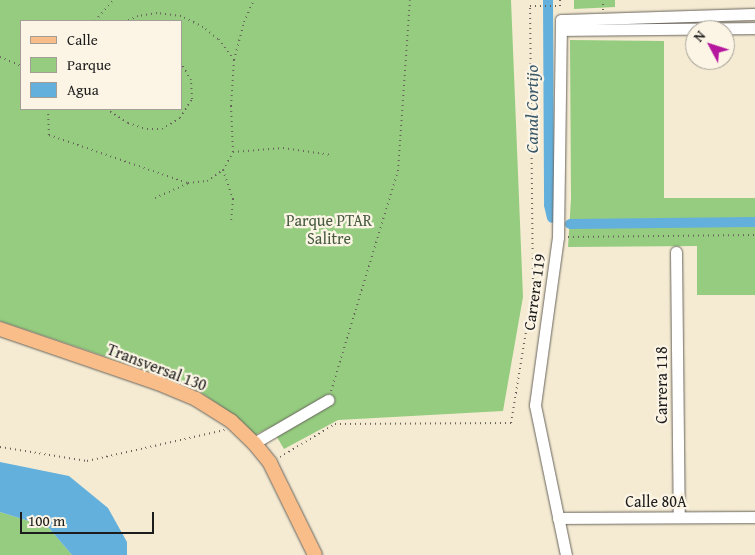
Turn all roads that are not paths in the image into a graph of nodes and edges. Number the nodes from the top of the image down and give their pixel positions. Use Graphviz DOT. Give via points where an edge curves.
graph roads {
  1 [pos="755,14"];
  2 [pos="755,28"];
  3 [pos="561,30"];
  4 [pos="676,252"];
  5 [pos="0,329"];
  6 [pos="328,400"];
  7 [pos="254,444"];
  8 [pos="679,517"];
  9 [pos="755,517"];
  10 [pos="558,518"];
  11 [pos="315,555"];
  12 [pos="566,555"];
  1 -- 3 [label="street" via="573,18 561,20"];
  2 -- 3 [label="street"];
  3 -- 10 [label="street, Carrera 119" via="558,237 535,405"];
  4 -- 8 [label="street, Carrera 118"];
  5 -- 7 [label="main road, Transversal 130" via="196,399 231,422"];
  6 -- 7 [label="street"];
  7 -- 11 [label="main road, Transversal 130" via="270,463"];
  8 -- 9 [label="street, Calle 80A"];
  8 -- 10 [label="street, Calle 80A"];
  10 -- 12 [label="street, Carrera 119"];
}
